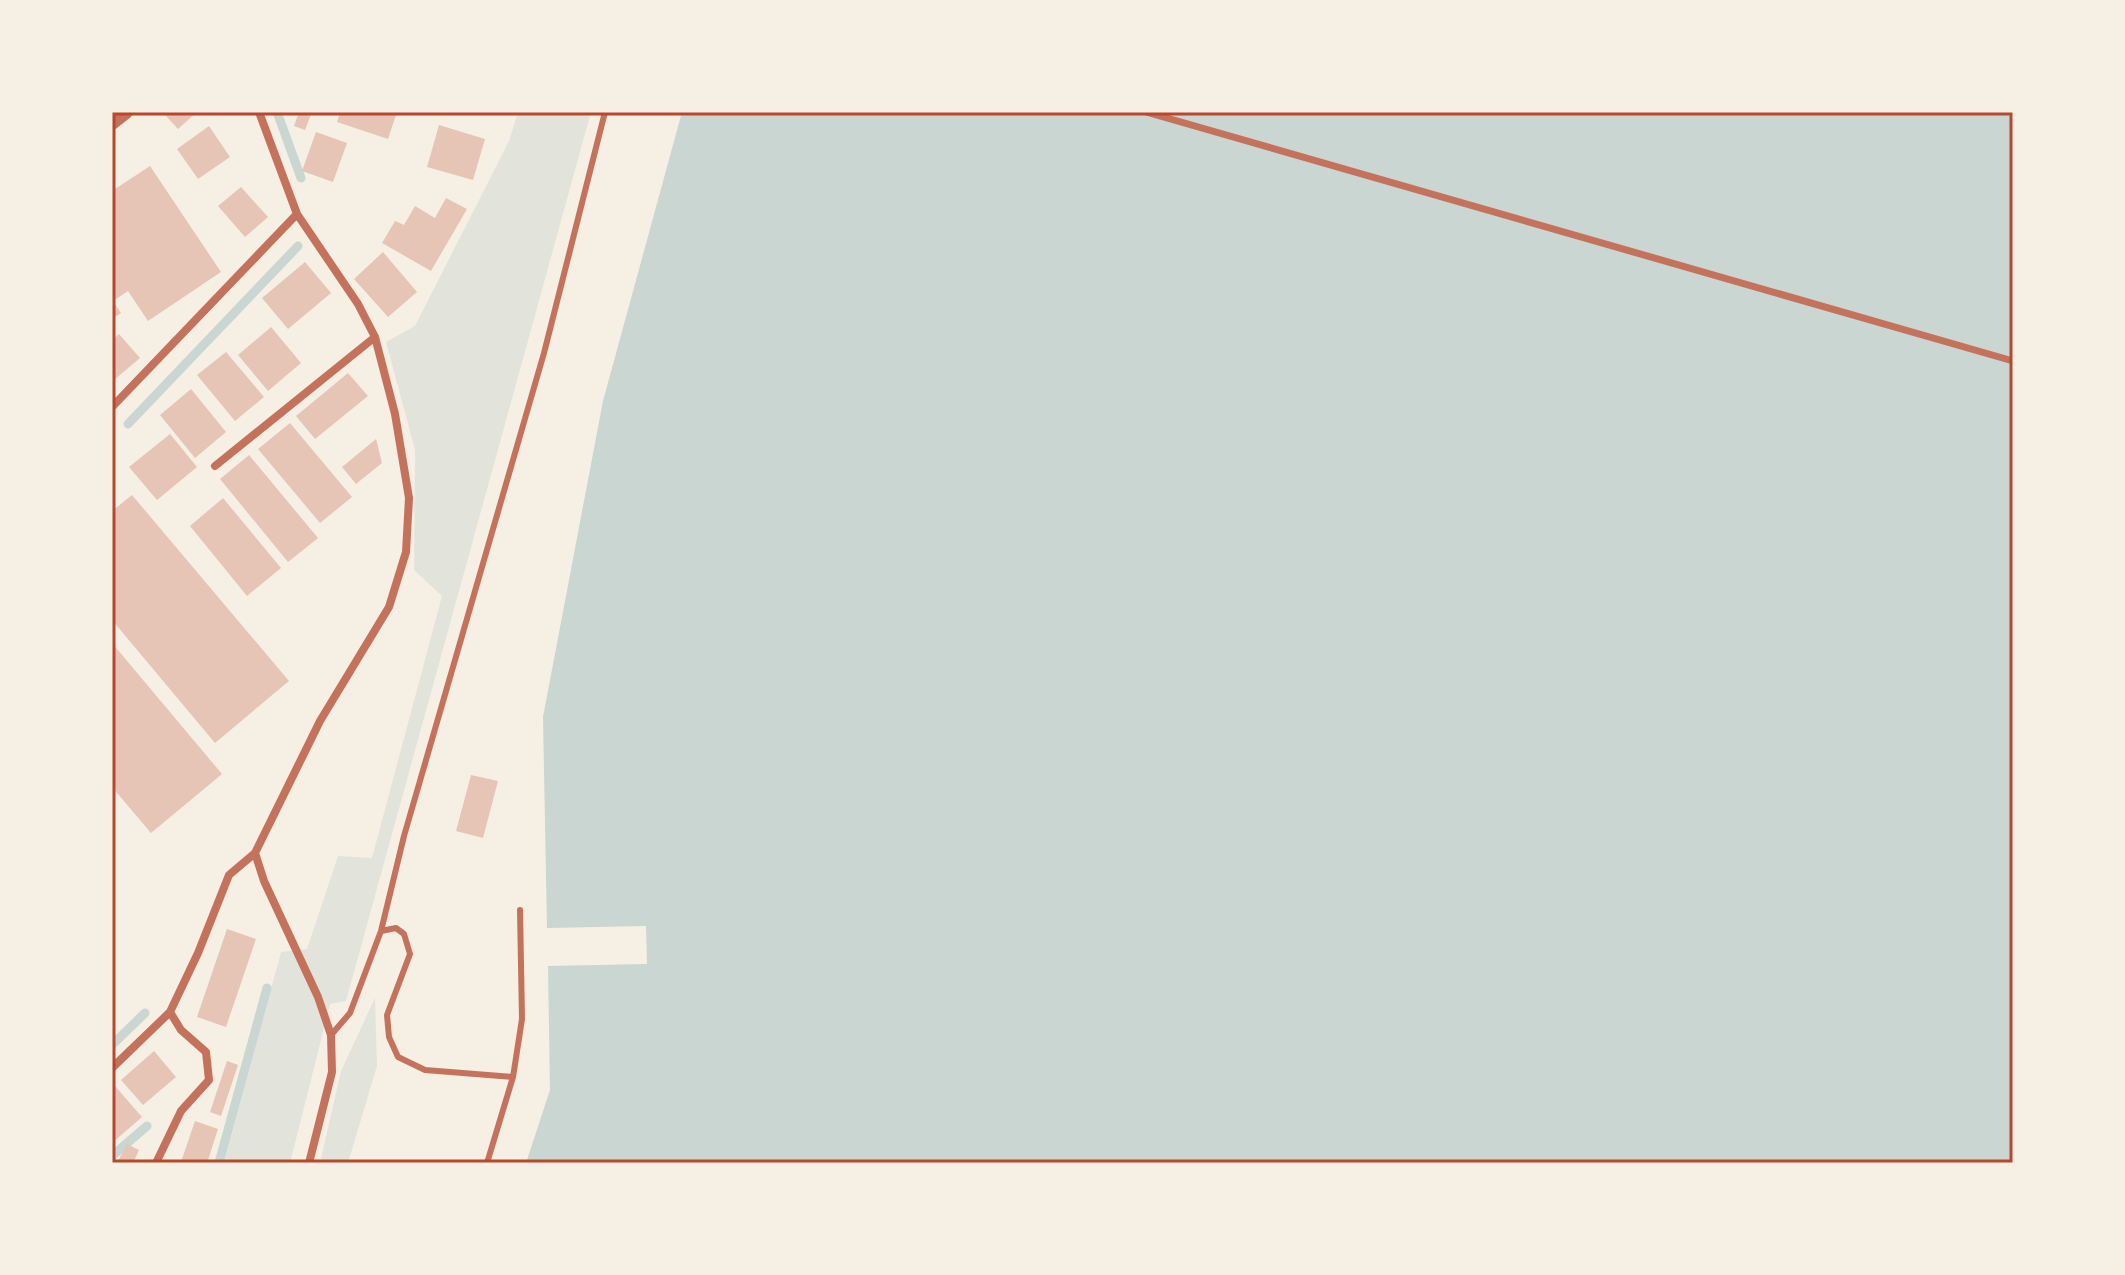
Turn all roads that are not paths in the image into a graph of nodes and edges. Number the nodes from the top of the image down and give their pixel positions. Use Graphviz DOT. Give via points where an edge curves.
graph roads {
  1 [pos="126,112"];
  2 [pos="259,112"];
  3 [pos="605,112"];
  4 [pos="1146,112"];
  5 [pos="112,123"];
  6 [pos="297,214"];
  7 [pos="375,337"];
  8 [pos="2013,361"];
  9 [pos="113,406"];
  10 [pos="215,466"];
  11 [pos="255,853"];
  12 [pos="520,910"];
  13 [pos="381,931"];
  14 [pos="170,1012"];
  15 [pos="331,1035"];
  16 [pos="112,1068"];
  17 [pos="513,1077"];
  18 [pos="156,1163"];
  19 [pos="309,1163"];
  20 [pos="487,1163"];
  1 -- 5 [label="street"];
  2 -- 6 [label="street"];
  3 -- 13 [label="lane" via="544,353"];
  4 -- 8 [label="street"];
  6 -- 7 [label="street"];
  6 -- 9 [label="street"];
  7 -- 10 [label="street"];
  7 -- 11 [label="street" via="409,498 406,552 389,607 320,721"];
  11 -- 14 [label="street" via="229,875"];
  11 -- 15 [label="street"];
  12 -- 17 [label="lane" via="522,1019"];
  13 -- 15 [label="lane" via="350,1013"];
  13 -- 17 [label="lane" via="396,928 404,934 410,954 387,1015 398,1057 425,1070"];
  14 -- 16 [label="street"];
  14 -- 18 [label="street" via="206,1052 209,1080 181,1111"];
  15 -- 19 [label="street" via="332,1072"];
  17 -- 20 [label="lane"];
}
